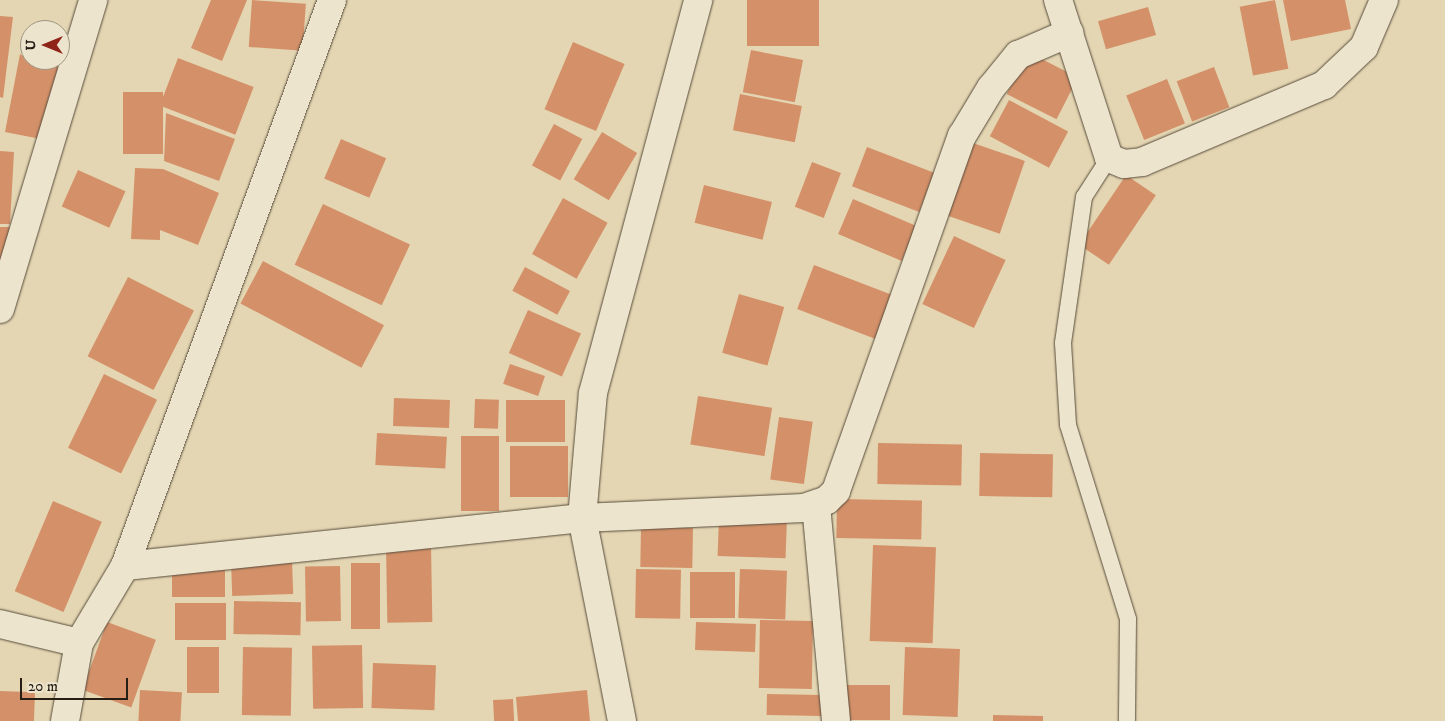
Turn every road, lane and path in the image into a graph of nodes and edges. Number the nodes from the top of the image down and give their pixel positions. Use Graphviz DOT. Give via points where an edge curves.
graph roads {
  1 [pos="93,0"];
  2 [pos="332,0"];
  3 [pos="698,0"];
  4 [pos="1058,0"];
  5 [pos="1384,0"];
  6 [pos="1069,34"];
  7 [pos="1109,158"];
  8 [pos="0,309"];
  9 [pos="816,505"];
  10 [pos="582,518"];
  11 [pos="125,566"];
  12 [pos="0,624"];
  13 [pos="79,642"];
  14 [pos="65,721"];
  15 [pos="622,721"];
  16 [pos="836,721"];
  17 [pos="1127,721"];
  1 -- 8 [label="street"];
  2 -- 11 [label="street"];
  3 -- 10 [label="street" via="593,393"];
  4 -- 6 [label="street"];
  5 -- 7 [label="street" via="1364,47 1324,85 1142,162 1118,164"];
  6 -- 7 [label="street"];
  6 -- 9 [label="street" via="1018,55 991,88 962,136 836,491"];
  7 -- 17 [label="lane" via="1084,197 1063,343 1068,426 1128,619"];
  9 -- 10 [label="street"];
  9 -- 16 [label="street"];
  10 -- 11 [label="street"];
  10 -- 15 [label="street"];
  11 -- 13 [label="street"];
  12 -- 13 [label="street"];
  13 -- 14 [label="street"];
}
